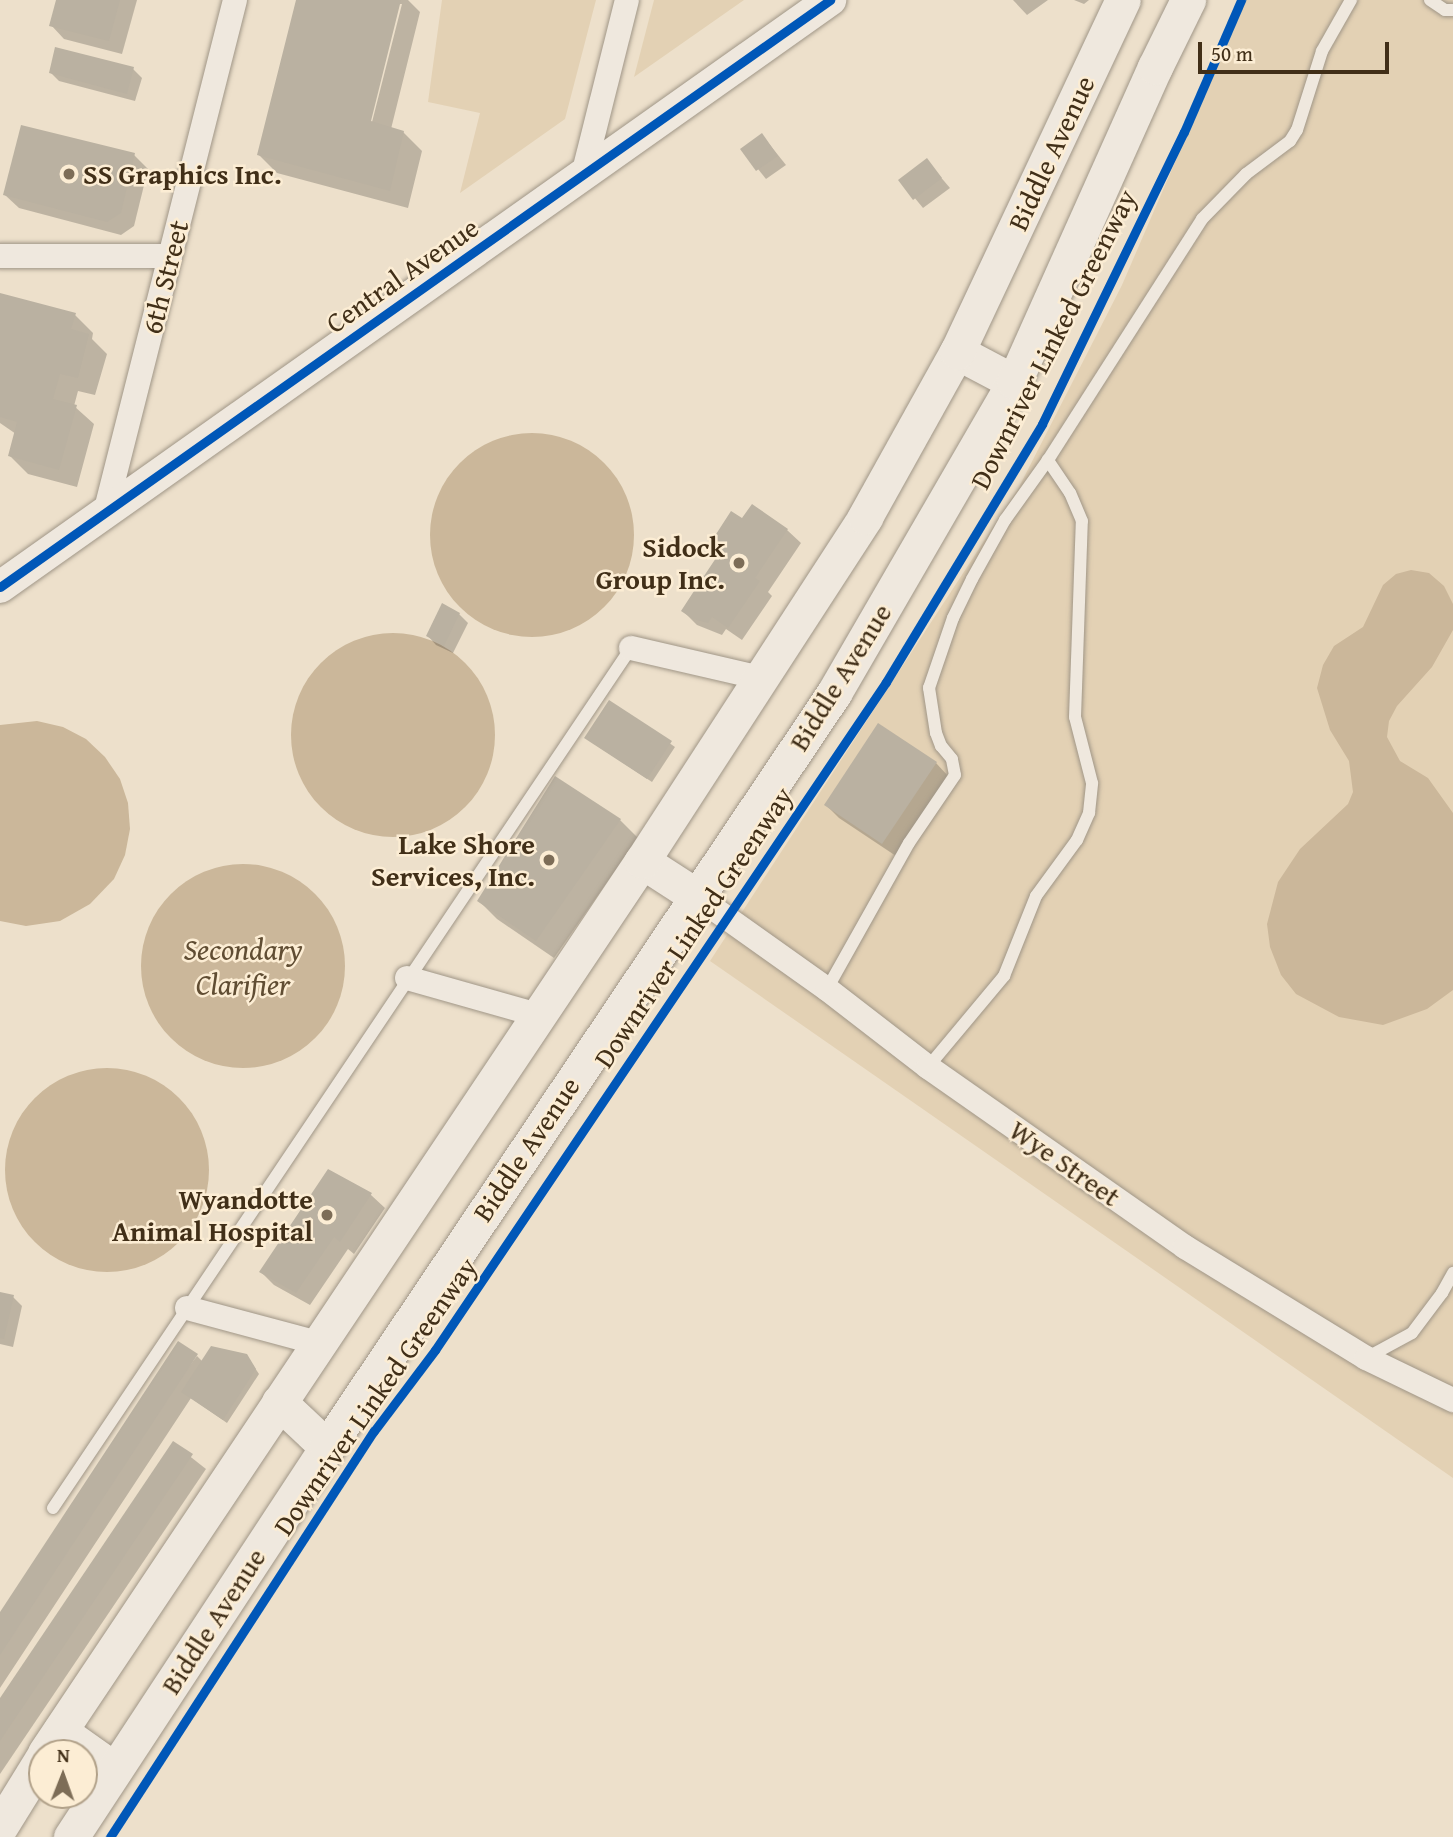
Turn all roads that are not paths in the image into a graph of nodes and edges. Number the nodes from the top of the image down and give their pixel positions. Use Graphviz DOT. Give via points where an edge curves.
graph roads {
  1 [pos="235,0"];
  2 [pos="627,0"];
  3 [pos="830,0"];
  4 [pos="1123,0"];
  5 [pos="1188,0"];
  6 [pos="1351,0"];
  7 [pos="1430,0"];
  8 [pos="1453,10"];
  9 [pos="583,175"];
  10 [pos="0,256"];
  11 [pos="170,256"];
  12 [pos="957,352"];
  13 [pos="1014,382"];
  14 [pos="1060,437"];
  15 [pos="1048,460"];
  16 [pos="1062,480"];
  17 [pos="1031,481"];
  18 [pos="105,513"];
  19 [pos="0,587"];
  20 [pos="631,648"];
  21 [pos="761,678"];
  22 [pos="642,860"];
  23 [pos="696,895"];
  24 [pos="407,978"];
  25 [pos="827,989"];
  26 [pos="538,1015"];
  27 [pos="928,1067"];
  28 [pos="1453,1273"];
  29 [pos="187,1308"];
  30 [pos="318,1343"];
  31 [pos="1366,1358"];
  32 [pos="1453,1400"];
  33 [pos="279,1402"];
  34 [pos="327,1447"];
  35 [pos="53,1508"];
  36 [pos="55,1739"];
  37 [pos="98,1764"];
  38 [pos="115,1770"];
  39 [pos="28,1782"];
  40 [pos="0,1827"];
  41 [pos="71,1837"];
  1 -- 11 [label="street, 6th Street"];
  2 -- 9 [label="street"];
  3 -- 9 [label="street, Central Avenue"];
  4 -- 12 [label="main road, Biddle Avenue"];
  5 -- 13 [label="main road, Biddle Avenue"];
  6 -- 14 [label="lane" via="1322,51 1290,141 1246,174 1202,219"];
  7 -- 8 [label="lane"];
  9 -- 18 [label="street, Central Avenue"];
  10 -- 11 [label="street"];
  11 -- 18 [label="street, 6th Street"];
  12 -- 13 [label="main road"];
  12 -- 21 [label="main road, Biddle Avenue" via="865,517"];
  13 -- 23 [label="main road, Biddle Avenue" via="834,693"];
  14 -- 15 [label="lane"];
  14 -- 16 [label="lane" via="1054,455"];
  15 -- 16 [label="lane"];
  15 -- 17 [label="lane"];
  16 -- 17 [label="lane" via="1046,474"];
  16 -- 27 [label="lane" via="1082,521 1075,718 1092,783 1090,813 1077,841 1036,896 1004,976"];
  17 -- 25 [label="lane" via="967,589 929,688 936,733 953,759 955,775 909,843"];
  18 -- 19 [label="street, Central Avenue"];
  20 -- 21 [label="street"];
  20 -- 24 [label="lane"];
  21 -- 22 [label="main road, Biddle Avenue"];
  22 -- 23 [label="main road"];
  22 -- 26 [label="main road, Biddle Avenue"];
  23 -- 25 [label="street, Wye Street"];
  23 -- 34 [label="main road, Biddle Avenue"];
  24 -- 26 [label="street"];
  24 -- 29 [label="lane"];
  25 -- 27 [label="street, Wye Street"];
  26 -- 30 [label="main road, Biddle Avenue"];
  27 -- 31 [label="street, Wye Street" via="1185,1247"];
  28 -- 31 [label="lane" via="1412,1333"];
  29 -- 30 [label="street"];
  29 -- 35 [label="lane"];
  30 -- 33 [label="main road, Biddle Avenue"];
  31 -- 32 [label="street, Wye Street"];
  33 -- 34 [label="main road"];
  33 -- 36 [label="main road, Biddle Avenue"];
  34 -- 38 [label="main road, Biddle Avenue"];
  37 -- 38 [label="main road"];
  38 -- 41 [label="main road, Biddle Avenue"];
  39 -- 40 [label="main road, Biddle Avenue"];
}
